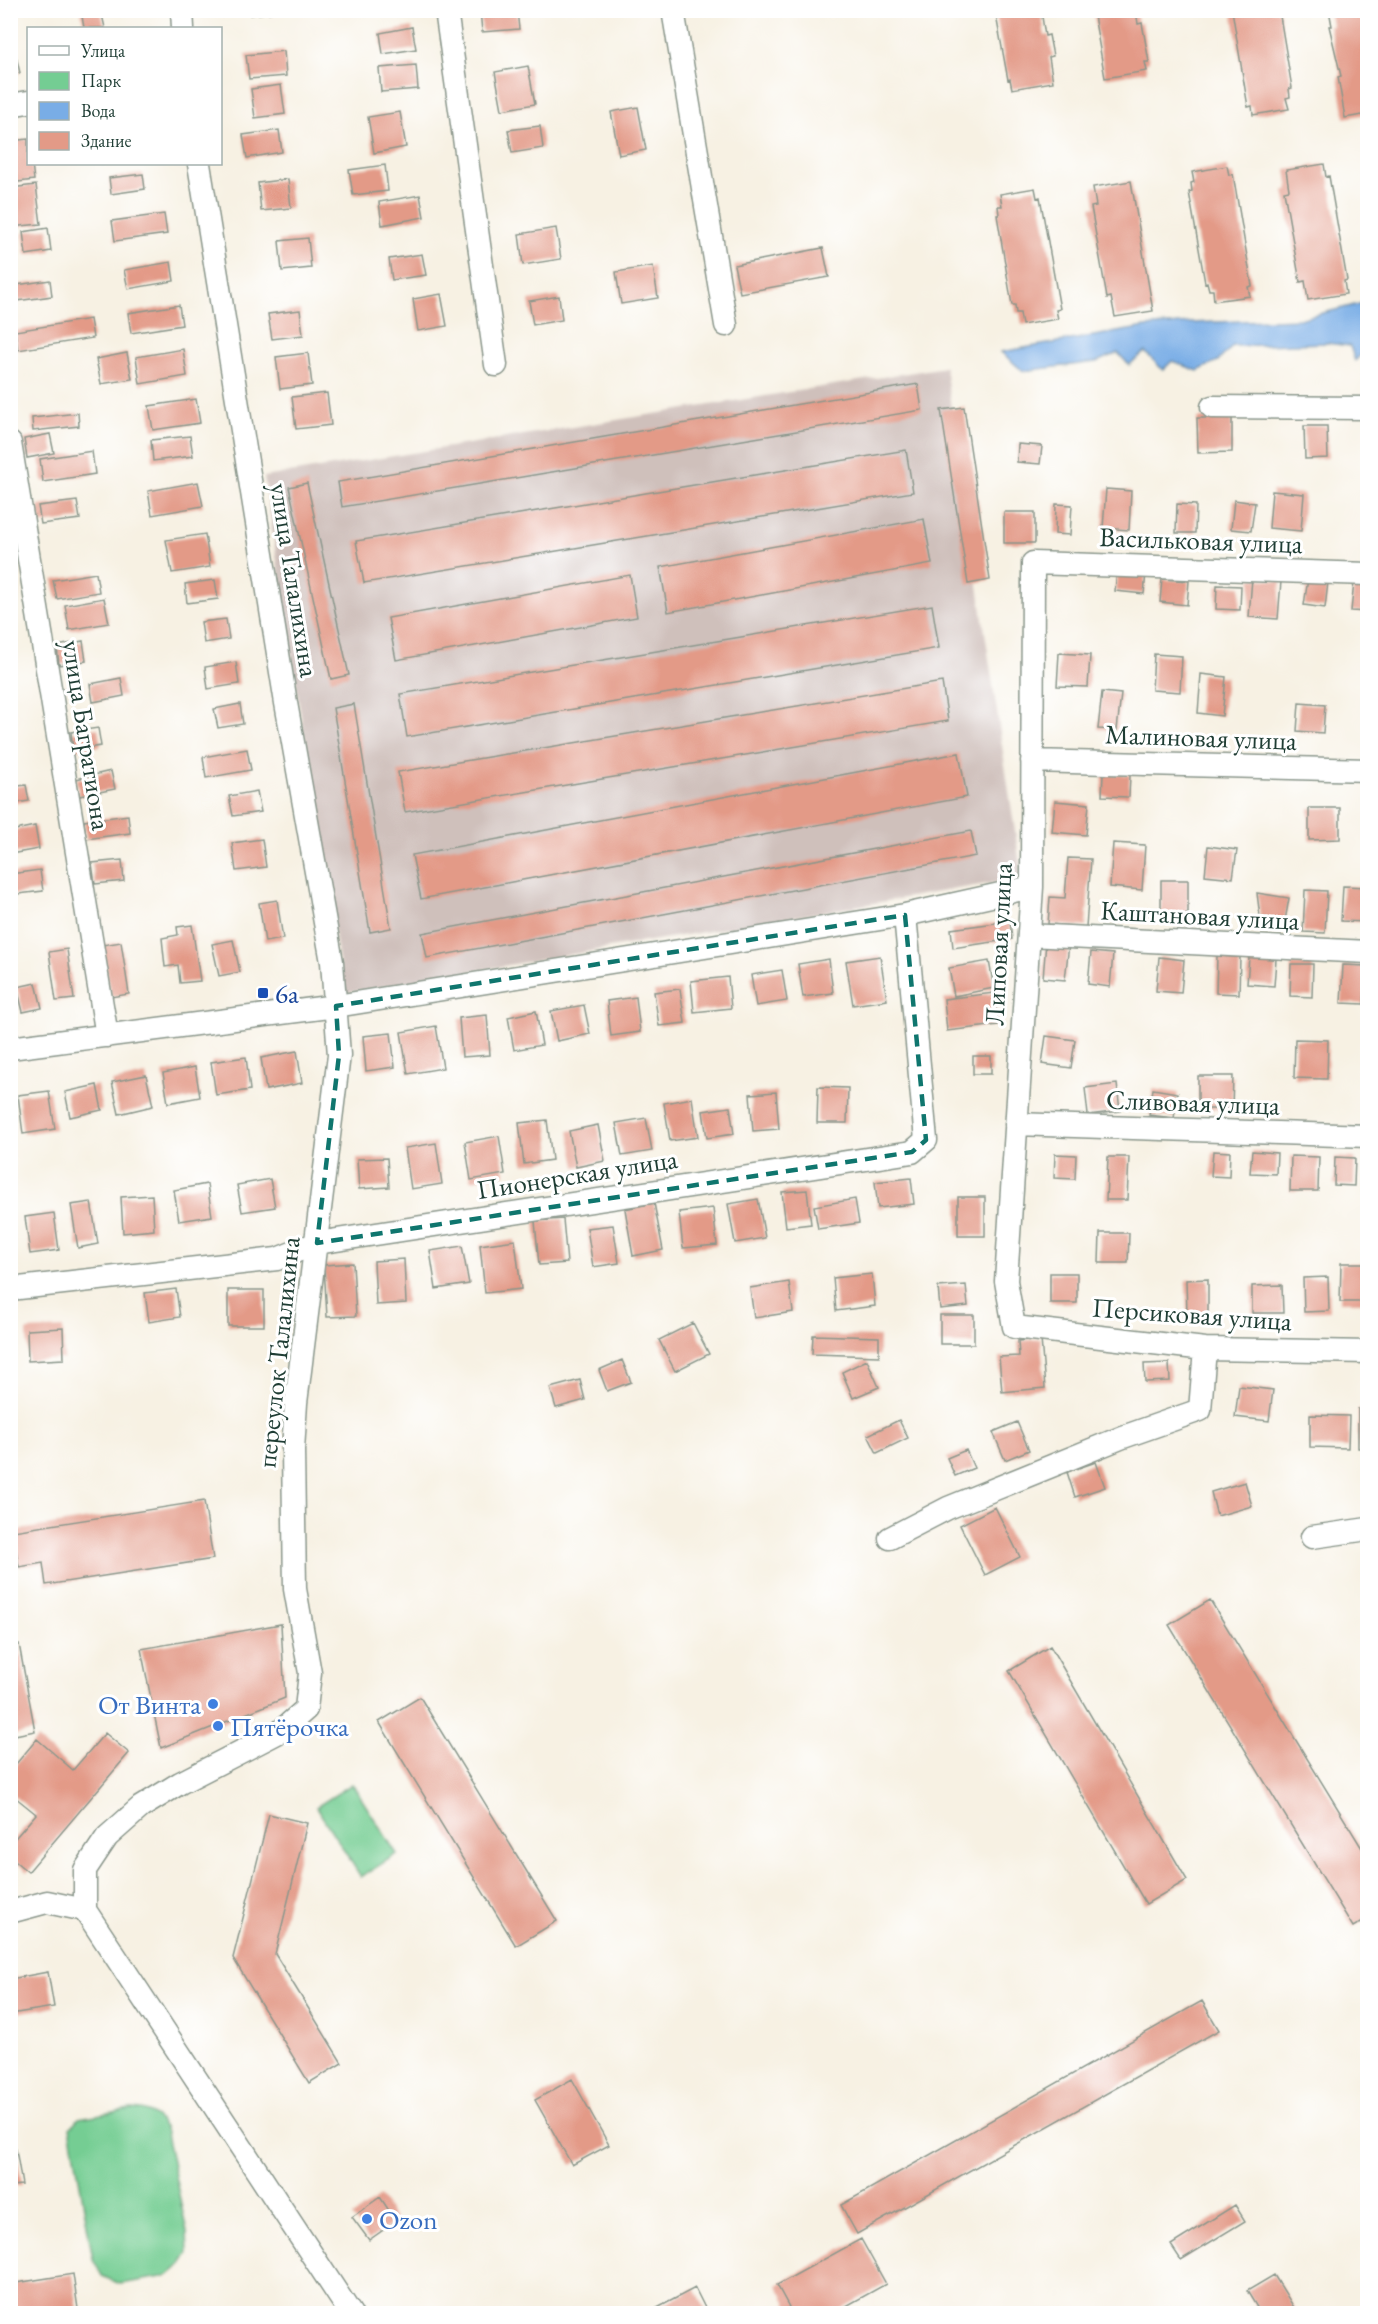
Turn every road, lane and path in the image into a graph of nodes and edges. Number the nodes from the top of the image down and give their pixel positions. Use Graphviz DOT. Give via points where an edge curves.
graph roads {
  1 [pos="182,10"];
  2 [pos="446,10"];
  3 [pos="673,10"];
  4 [pos="183,27"];
  5 [pos="27,102"];
  6 [pos="10,105"];
  7 [pos="199,165"];
  8 [pos="726,325"];
  9 [pos="496,365"];
  10 [pos="1212,407"];
  11 [pos="1368,408"];
  12 [pos="10,443"];
  13 [pos="1033,563"];
  14 [pos="1368,574"];
  15 [pos="1032,761"];
  16 [pos="1368,770"];
  17 [pos="1032,887"];
  18 [pos="905,915"];
  19 [pos="1029,935"];
  20 [pos="1368,952"];
  21 [pos="336,1006"];
  22 [pos="107,1036"];
  23 [pos="10,1048"];
  24 [pos="1016,1124"];
  25 [pos="1368,1136"];
  26 [pos="317,1243"];
  27 [pos="10,1289"];
  28 [pos="1014,1327"];
  29 [pos="1205,1349"];
  30 [pos="1368,1352"];
  31 [pos="1368,1529"];
  32 [pos="1312,1537"];
  33 [pos="890,1538"];
  34 [pos="85,1910"];
  35 [pos="10,1912"];
  36 [pos="351,2313"];
  1 -- 4 [label="street"];
  2 -- 9 [label="street"];
  3 -- 8 [label="street"];
  5 -- 6 [label="street"];
  7 -- 21 [label="street, улица Талалихина" via="332,962"];
  10 -- 11 [label="street"];
  12 -- 22 [label="street, улица Багратиона"];
  13 -- 14 [label="street, Васильковая улица"];
  13 -- 15 [label="street, Липовая улица"];
  15 -- 16 [label="street, Малиновая улица"];
  15 -- 17 [label="street, Липовая улица"];
  17 -- 18 [label="street"];
  17 -- 19 [label="street, Липовая улица"];
  18 -- 21 [label="street"];
  18 -- 26 [label="street, Пионерская улица" via="926,1140 912,1152"];
  19 -- 20 [label="street, Каштановая улица"];
  19 -- 24 [label="street, Липовая улица"];
  21 -- 22 [label="street"];
  21 -- 26 [label="street, переулок Талалихина" via="339,1055"];
  22 -- 23 [label="street"];
  24 -- 25 [label="street, Сливовая улица"];
  24 -- 28 [label="street, Липовая улица" via="1006,1281"];
  26 -- 27 [label="street, Пионерская улица" via="277,1259"];
  26 -- 34 [label="street, переулок Талалихина" via="293,1450 295,1589 310,1673 306,1709 281,1731 141,1807 107,1837 85,1870"];
  28 -- 29 [label="street, Персиковая улица"];
  29 -- 30 [label="street, Персиковая улица"];
  29 -- 33 [label="street" via="1200,1410 948,1508"];
  31 -- 32 [label="street"];
  34 -- 35 [label="street" via="47,1902"];
  34 -- 36 [label="street"];
}
